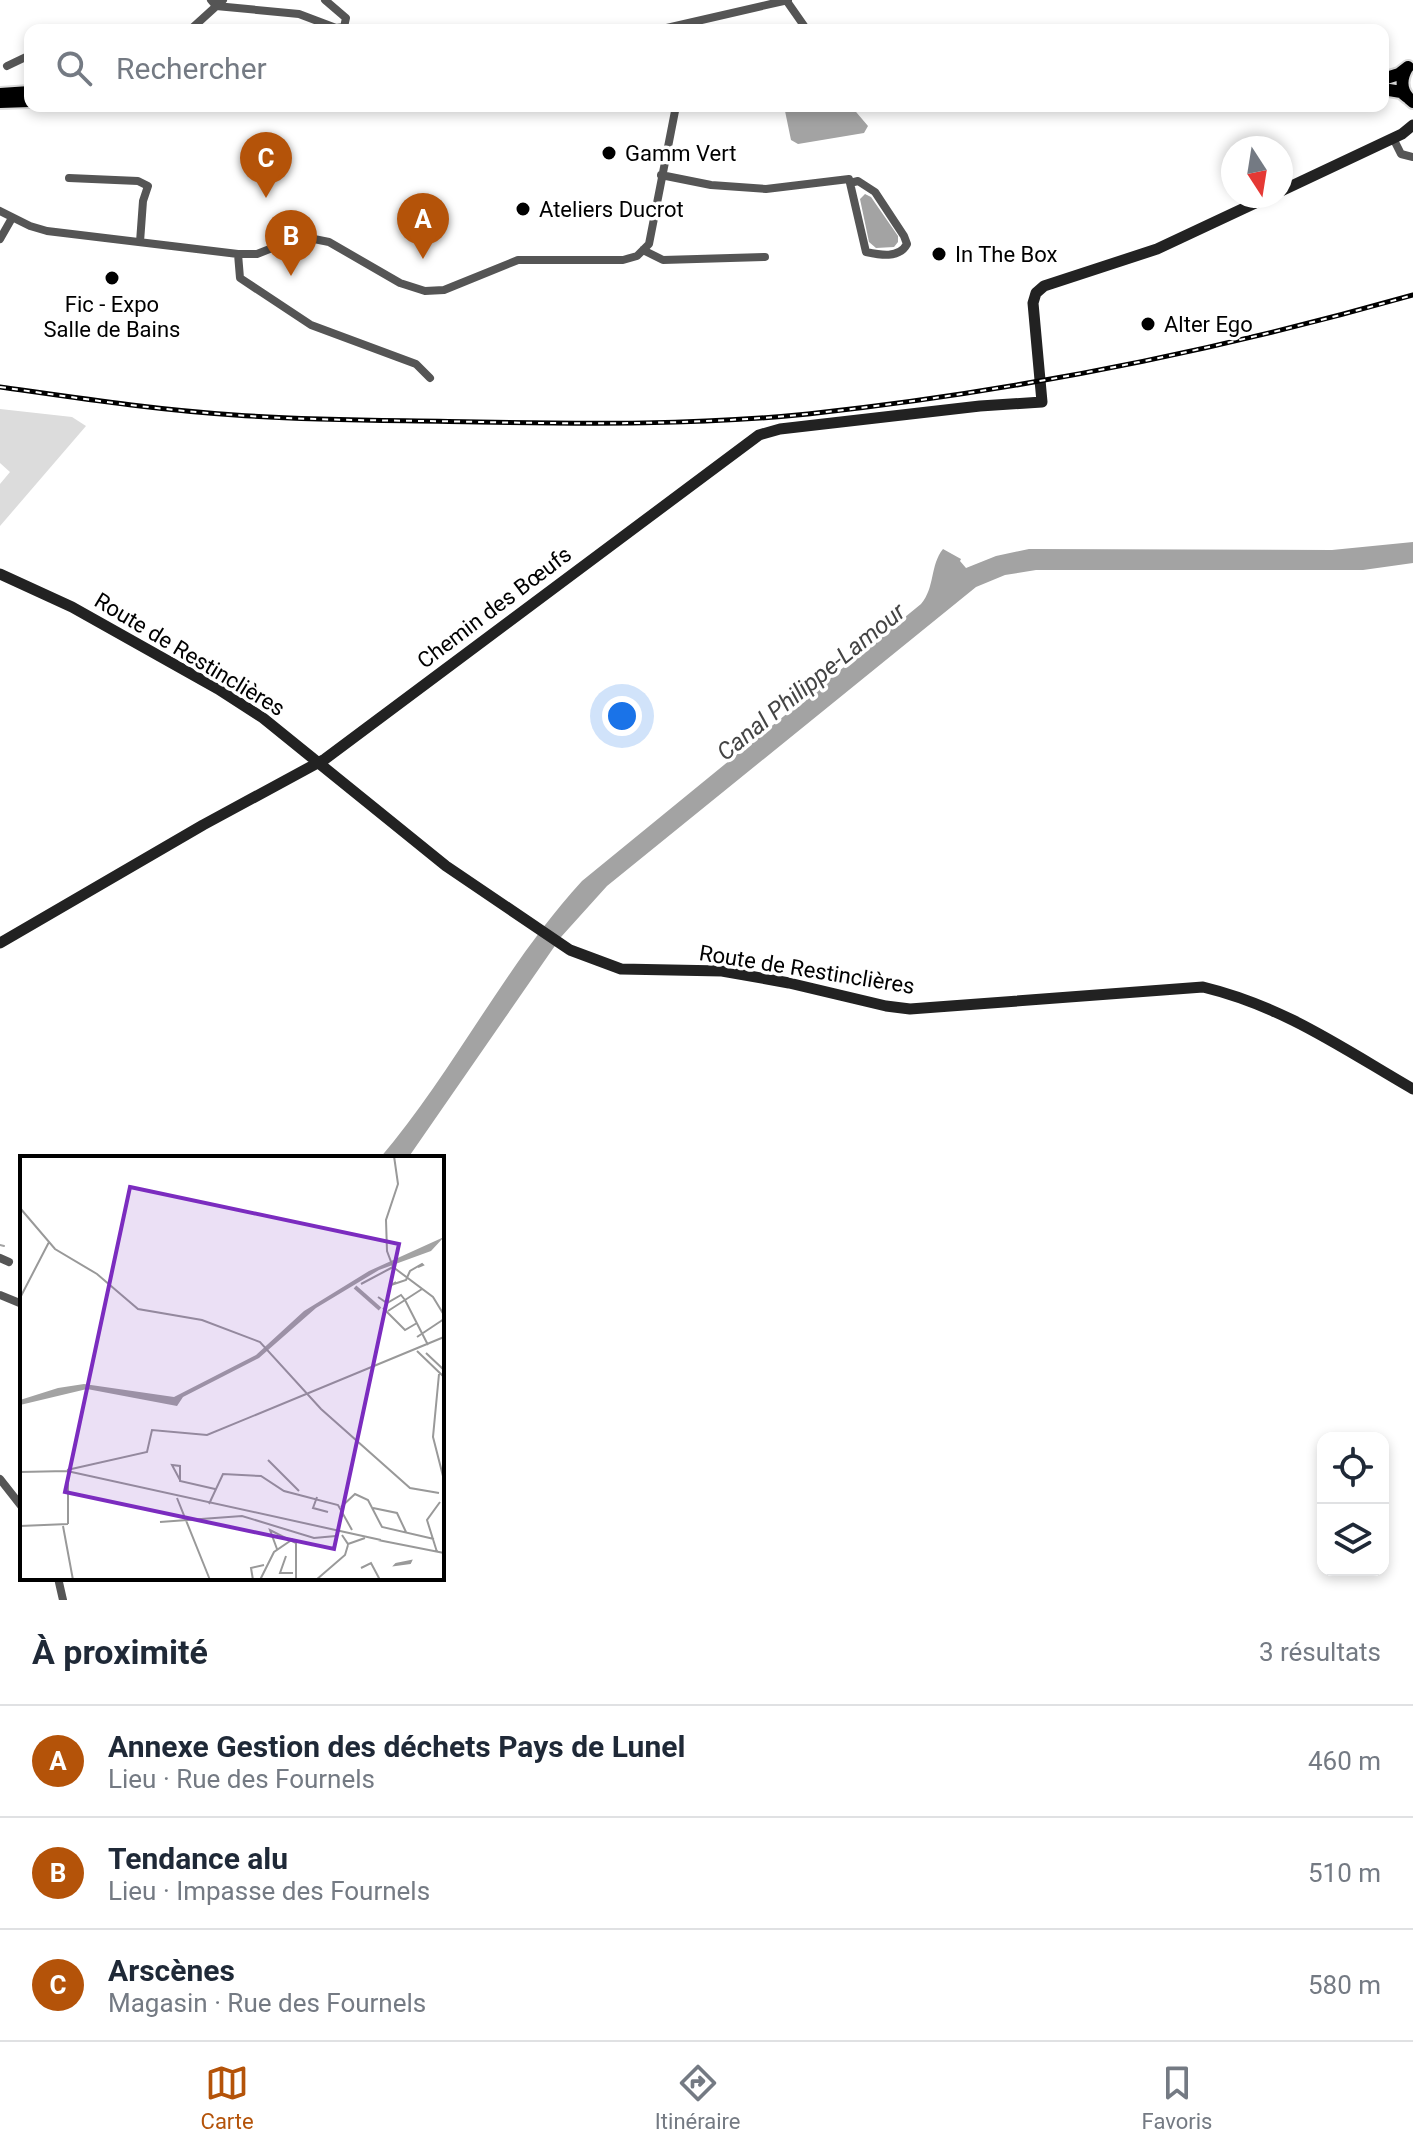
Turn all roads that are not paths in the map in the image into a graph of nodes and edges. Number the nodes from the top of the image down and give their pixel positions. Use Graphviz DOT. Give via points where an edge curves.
graph roads {
  1 [pos="325,0"];
  2 [pos="787,0"];
  3 [pos="216,2"];
  4 [pos="196,24"];
  5 [pos="325,24"];
  6 [pos="345,24"];
  7 [pos="684,24"];
  8 [pos="803,24"];
  9 [pos="24,58"];
  10 [pos="1411,64"];
  11 [pos="7,66"];
  12 [pos="1389,77"];
  13 [pos="1389,90"];
  14 [pos="24,92"];
  15 [pos="0,94"];
  16 [pos="1410,100"];
  17 [pos="24,101"];
  18 [pos="0,102"];
  19 [pos="675,112"];
  20 [pos="1413,125"];
  21 [pos="1394,137"];
  22 [pos="1413,157"];
  23 [pos="661,175"];
  24 [pos="69,178"];
  25 [pos="850,183"];
  26 [pos="1293,185"];
  27 [pos="1244,208"];
  28 [pos="0,211"];
  29 [pos="12,218"];
  30 [pos="0,239"];
  31 [pos="140,242"];
  32 [pos="643,250"];
  33 [pos="238,254"];
  34 [pos="765,257"];
  35 [pos="430,378"];
  36 [pos="0,574"];
  37 [pos="316,761"];
  38 [pos="0,943"];
  39 [pos="1413,1089"];
  40 [pos="0,1295"];
  41 [pos="20,1303"];
  42 [pos="0,1479"];
  43 [pos="20,1504"];
  44 [pos="58,1580"];
  45 [pos="63,1600"];
  1 -- 6 [label="street" via="346,18"];
  2 -- 7 [label="street"];
  2 -- 8 [label="street"];
  3 -- 4 [label="street"];
  3 -- 5 [label="street" via="299,14"];
  9 -- 11 [label="street"];
  10 -- 12 [label="main road"];
  10 -- 16 [label="main road" via="1402,83"];
  13 -- 16 [label="main road"];
  14 -- 15 [label="main road"];
  16 -- 21 [label="street" via="1411,120"];
  17 -- 18 [label="main road"];
  19 -- 23 [label="street"];
  20 -- 21 [label="street"];
  21 -- 22 [label="street" via="1401,154"];
  21 -- 26 [label="street"];
  23 -- 25 [label="street" via="766,189 849,179"];
  23 -- 32 [label="street" via="649,244"];
  24 -- 31 [label="street" via="148,186"];
  25 -- 25 [label="street" via="866,252 904,250 904,236 875,192 858,181"];
  27 -- 37 [label="street, Chemin des Bœufs" via="1157,249 1036,293 1042,402 759,435"];
  28 -- 29 [label="street"];
  29 -- 30 [label="street"];
  29 -- 31 [label="street" via="47,231"];
  31 -- 33 [label="street"];
  32 -- 33 [label="street" via="623,260 518,260 444,290 425,291 314,239"];
  32 -- 34 [label="street" via="663,260"];
  33 -- 35 [label="street" via="240,278 311,325 416,364"];
  36 -- 37 [label="street, Route de Restinclières" via="72,607 218,689"];
  37 -- 38 [label="street, Chemin des Bœufs"];
  37 -- 39 [label="street, Route de Restinclières" via="446,866 536,928 621,969 722,971 910,1009 1203,987 1300,1021"];
  40 -- 41 [label="street"];
  42 -- 43 [label="street"];
  44 -- 45 [label="street"];
}
